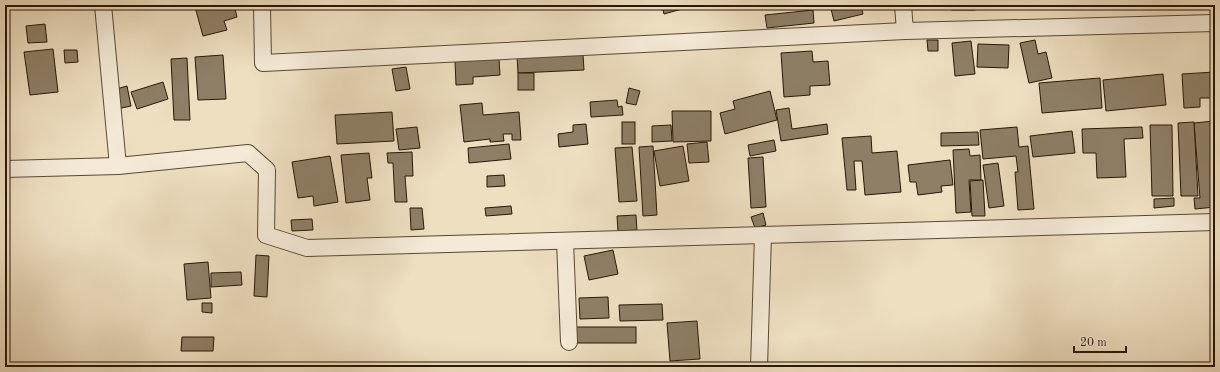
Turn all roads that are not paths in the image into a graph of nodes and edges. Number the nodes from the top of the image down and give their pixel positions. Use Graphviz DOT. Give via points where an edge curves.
graph roads {
  1 [pos="103,5"];
  2 [pos="262,5"];
  3 [pos="903,5"];
  4 [pos="1215,23"];
  5 [pos="905,32"];
  6 [pos="118,166"];
  7 [pos="5,169"];
  8 [pos="1215,222"];
  9 [pos="763,236"];
  10 [pos="565,241"];
  11 [pos="569,342"];
  12 [pos="759,367"];
  1 -- 6 [label="street"];
  2 -- 5 [label="street" via="263,63"];
  3 -- 5 [label="street"];
  4 -- 5 [label="street"];
  6 -- 7 [label="street"];
  6 -- 10 [label="street" via="248,153 267,170 266,235 308,248"];
  8 -- 9 [label="street"];
  9 -- 10 [label="street"];
  9 -- 12 [label="street"];
  10 -- 11 [label="street"];
}
